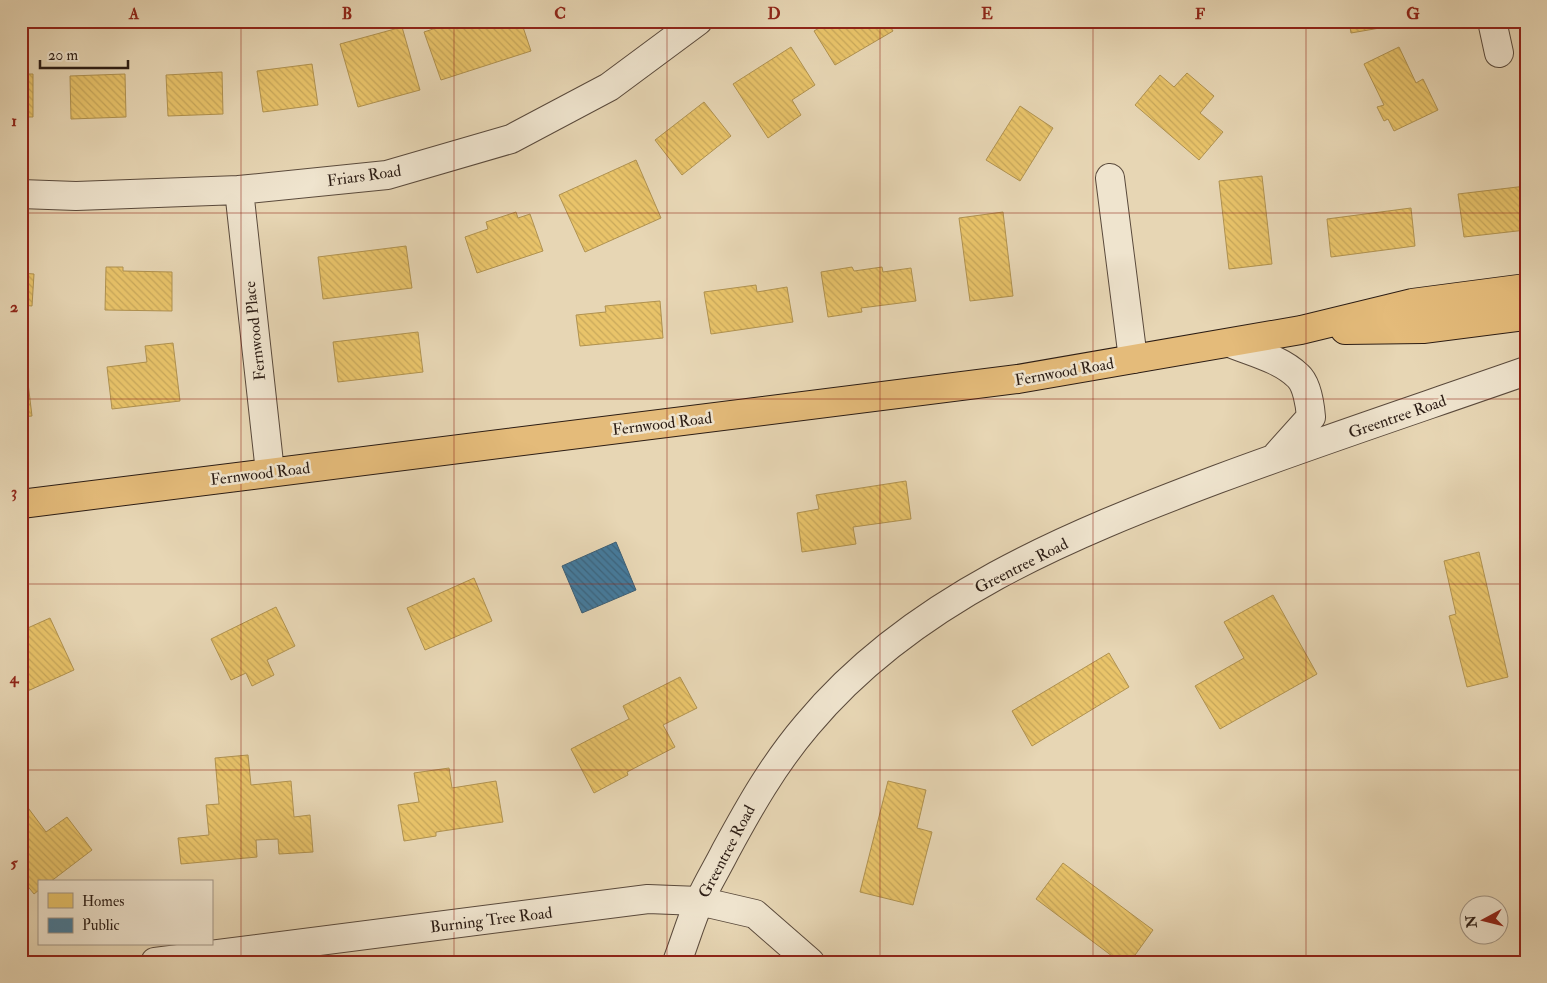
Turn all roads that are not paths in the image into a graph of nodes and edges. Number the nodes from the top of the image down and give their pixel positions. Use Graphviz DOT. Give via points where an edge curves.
graph roads {
  1 [pos="698,21"];
  2 [pos="1492,21"];
  3 [pos="1498,53"];
  4 [pos="1110,178"];
  5 [pos="239,190"];
  6 [pos="21,194"];
  7 [pos="1526,288"];
  8 [pos="1526,316"];
  9 [pos="1302,330"];
  10 [pos="1230,343"];
  11 [pos="1133,359"];
  12 [pos="1526,371"];
  13 [pos="1274,458"];
  14 [pos="270,472"];
  15 [pos="21,504"];
  16 [pos="699,901"];
  17 [pos="207,959"];
  18 [pos="155,962"];
  19 [pos="678,962"];
  20 [pos="810,962"];
  1 -- 5 [label="street, Friars Road" via="609,87 511,139 387,174"];
  2 -- 3 [label="street"];
  4 -- 11 [label="street"];
  5 -- 6 [label="street, Friars Road" via="76,196"];
  5 -- 14 [label="street, Fernwood Place"];
  7 -- 9 [label="main road, Fernwood Road" via="1412,303"];
  8 -- 9 [label="main road, Fernwood Road" via="1422,329"];
  9 -- 10 [label="main road, Fernwood Road"];
  10 -- 11 [label="main road, Fernwood Road"];
  10 -- 13 [label="street" via="1278,362 1299,376 1310,402 1311,417"];
  11 -- 14 [label="main road, Fernwood Road" via="1018,380"];
  12 -- 13 [label="street, Greentree Road"];
  13 -- 16 [label="street, Greentree Road" via="1151,504 1058,545 989,578 934,611 846,683 809,722 776,764"];
  14 -- 15 [label="main road, Fernwood Road"];
  16 -- 17 [label="street, Burning Tree Road" via="648,898"];
  16 -- 19 [label="street, Greentree Road"];
  16 -- 20 [label="street, Burning Tree Road" via="754,914"];
  17 -- 18 [label="street, Burning Tree Road"];
}
